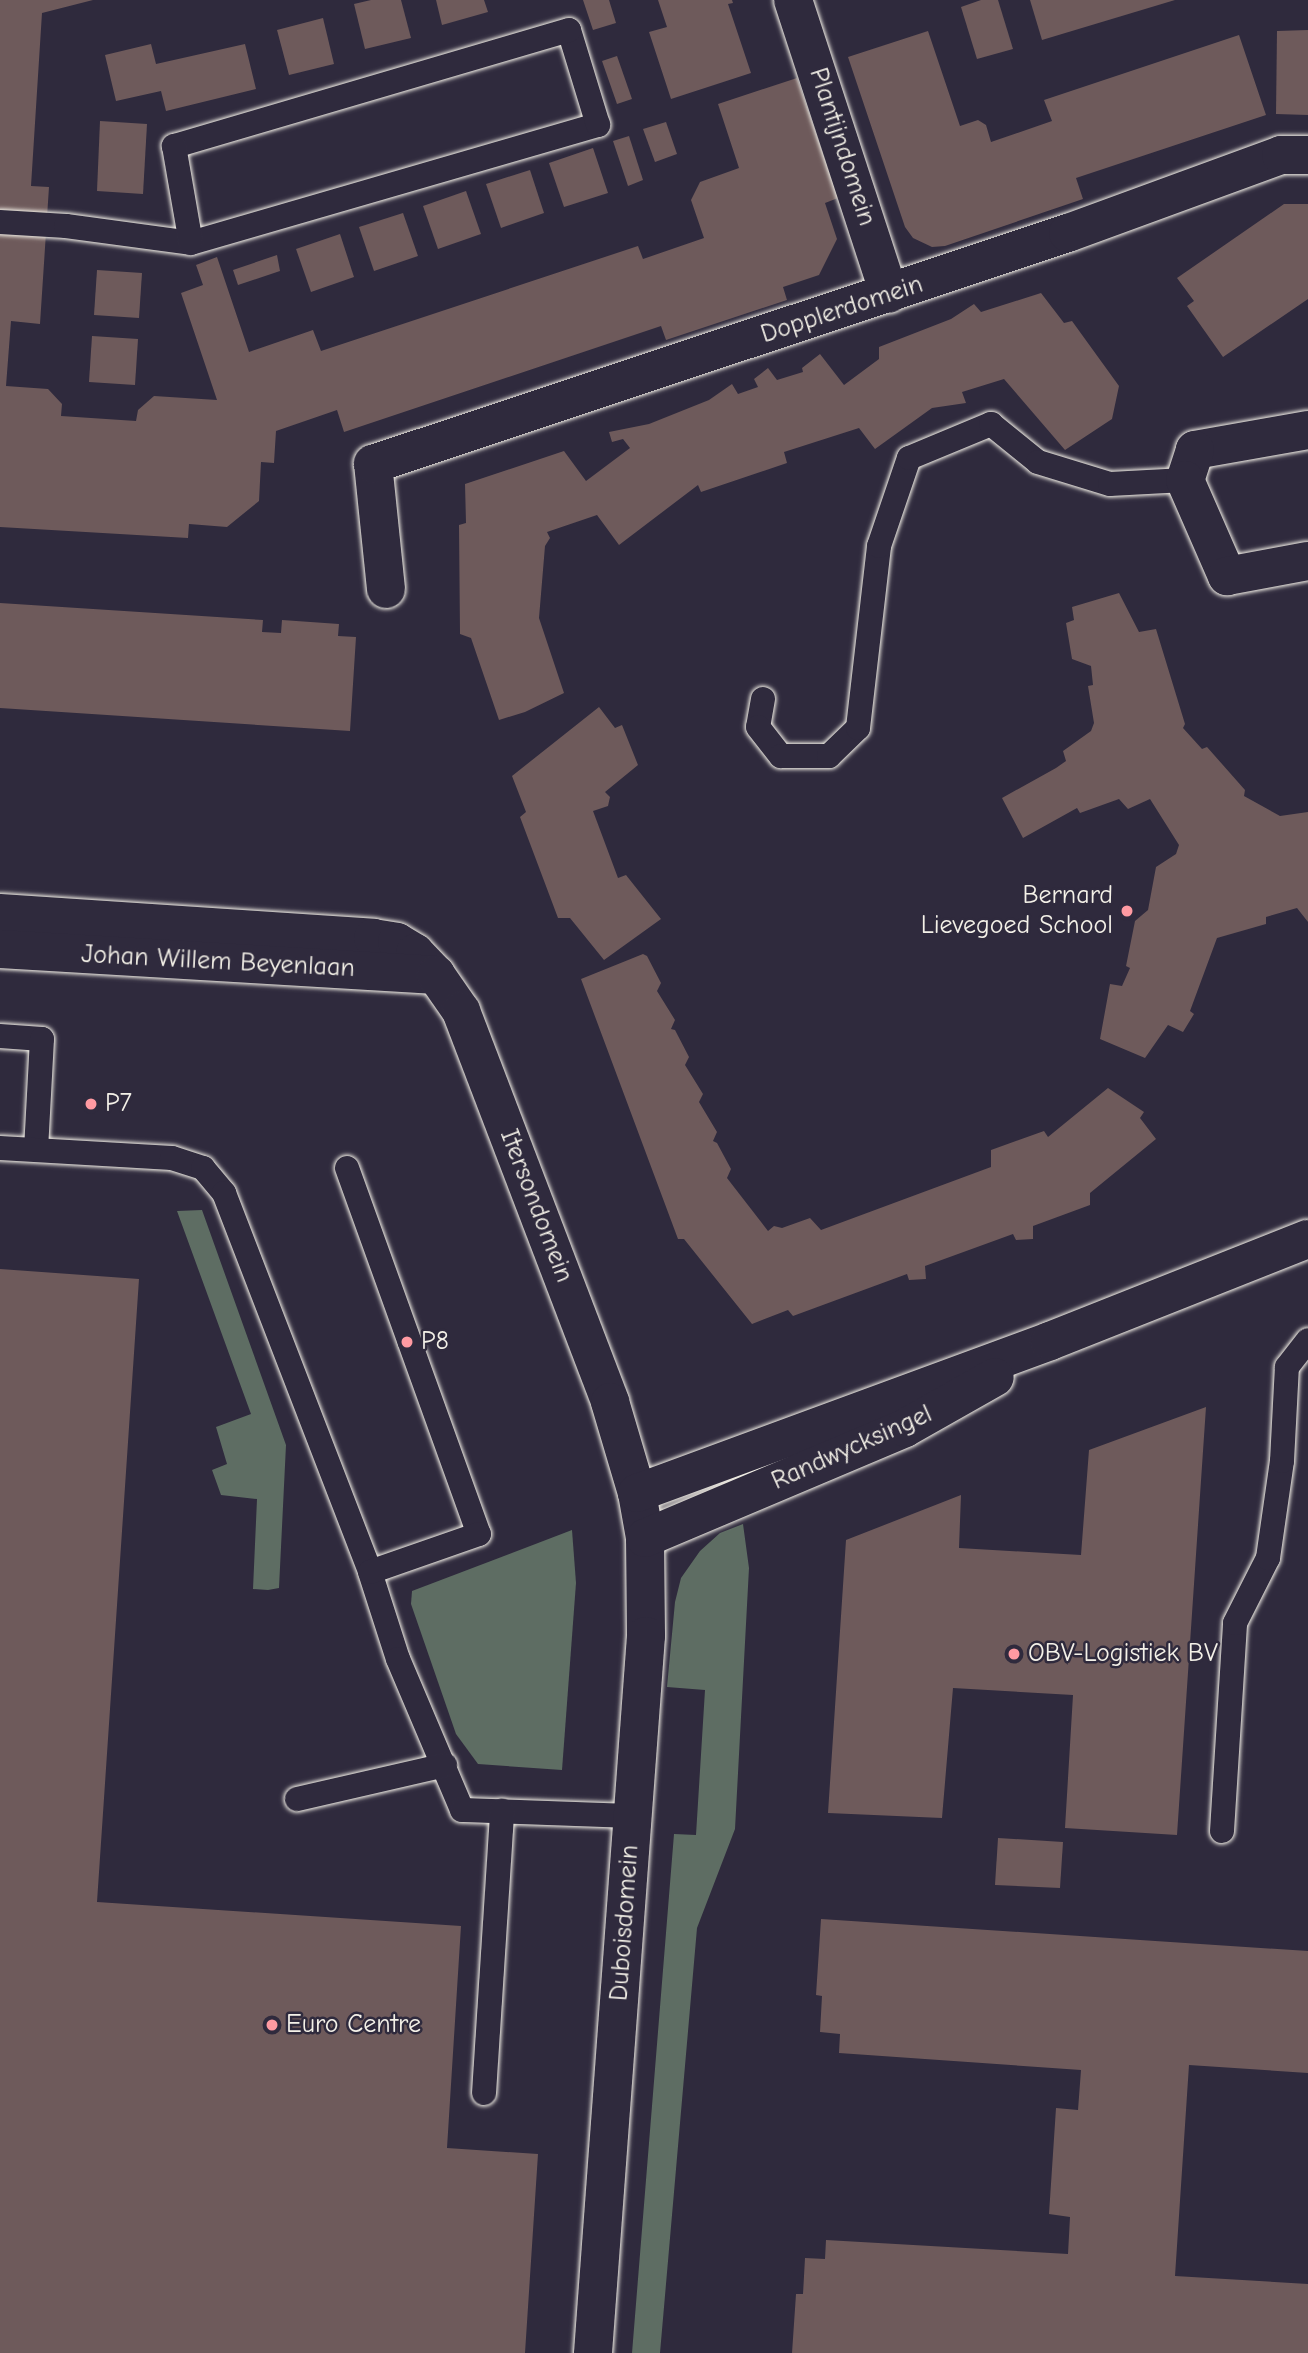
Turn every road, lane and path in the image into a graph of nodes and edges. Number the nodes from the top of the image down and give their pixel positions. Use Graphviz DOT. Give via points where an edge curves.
graph roads {
  1 [pos="793,0"];
  2 [pos="1308,155"];
  3 [pos="0,222"];
  4 [pos="191,243"];
  5 [pos="889,294"];
  6 [pos="1308,430"];
  7 [pos="1185,480"];
  8 [pos="1308,561"];
  9 [pos="386,589"];
  10 [pos="763,699"];
  11 [pos="0,913"];
  12 [pos="397,942"];
  13 [pos="0,949"];
  14 [pos="436,975"];
  15 [pos="0,1036"];
  16 [pos="0,1148"];
  17 [pos="36,1150"];
  18 [pos="347,1168"];
  19 [pos="1308,1239"];
  20 [pos="1308,1340"];
  21 [pos="1050,1341"];
  22 [pos="637,1493"];
  23 [pos="645,1538"];
  24 [pos="370,1572"];
  25 [pos="445,1765"];
  26 [pos="297,1799"];
  27 [pos="502,1811"];
  28 [pos="634,1816"];
  29 [pos="1222,1831"];
  30 [pos="484,2093"];
  31 [pos="593,2353"];
  1 -- 5 [label="street, Plantijndomein"];
  2 -- 5 [label="street, Dopplerdomein" via="1281,155"];
  3 -- 4 [label="lane"];
  4 -- 4 [label="lane" via="598,125 569,30 174,146"];
  5 -- 9 [label="street, Dopplerdomein" via="373,464"];
  6 -- 7 [label="street" via="1195,450"];
  7 -- 8 [label="street" via="1227,576"];
  7 -- 10 [label="lane" via="1110,484 1038,462 991,424 909,458 879,546 858,728 828,755 781,756 758,727"];
  11 -- 12 [label="street, Johan Willem Beyenlaan" via="347,934"];
  12 -- 14 [label="street, Itersondomein"];
  13 -- 14 [label="street, Johan Willem Beyenlaan"];
  14 -- 22 [label="street, Itersondomein" via="461,1011 522,1167 610,1402"];
  15 -- 17 [label="lane" via="42,1039"];
  16 -- 17 [label="lane"];
  17 -- 24 [label="lane" via="172,1158 204,1168 223,1193"];
  18 -- 24 [label="lane" via="479,1534"];
  19 -- 21 [label="street, Randwycksingel"];
  20 -- 29 [label="lane" via="1287,1367 1282,1461 1268,1558 1235,1623"];
  21 -- 22 [label="street, Randwycksingel"];
  21 -- 23 [label="street, Randwycksingel" via="947,1407"];
  22 -- 23 [label="street, Duboisdomein"];
  23 -- 28 [label="street, Duboisdomein" via="646,1636"];
  24 -- 25 [label="lane" via="398,1659"];
  25 -- 26 [label="lane"];
  25 -- 27 [label="lane" via="462,1810"];
  27 -- 28 [label="lane"];
  27 -- 30 [label="lane"];
  28 -- 31 [label="street, Duboisdomein"];
}
